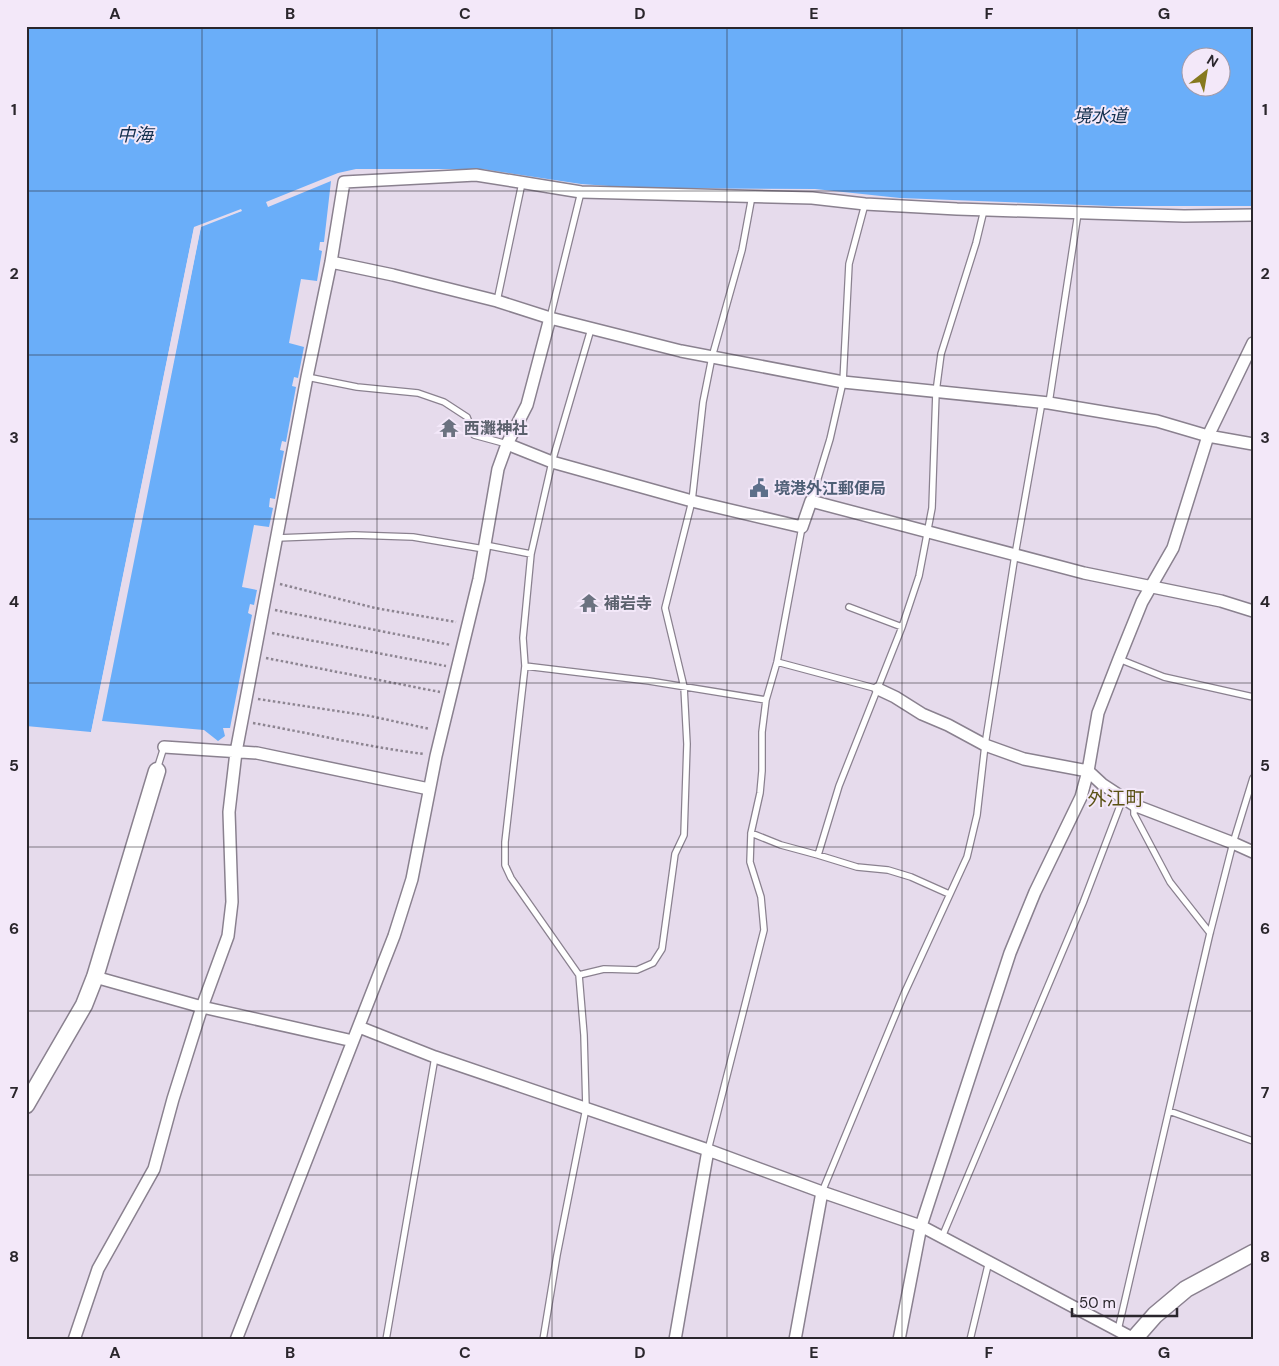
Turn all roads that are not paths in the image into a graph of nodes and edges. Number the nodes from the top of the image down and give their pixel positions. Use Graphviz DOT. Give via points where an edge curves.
graph roads {
  1 [pos="522,183"];
  2 [pos="581,192"];
  3 [pos="752,196"];
  4 [pos="866,204"];
  5 [pos="984,210"];
  6 [pos="1078,213"];
  7 [pos="1253,215"];
  8 [pos="330,262"];
  9 [pos="497,301"];
  10 [pos="550,318"];
  11 [pos="592,329"];
  12 [pos="1253,343"];
  13 [pos="712,357"];
  14 [pos="307,377"];
  15 [pos="843,382"];
  16 [pos="936,392"];
  17 [pos="1046,403"];
  18 [pos="1208,436"];
  19 [pos="507,444"];
  20 [pos="1253,444"];
  21 [pos="552,462"];
  22 [pos="692,501"];
  23 [pos="811,501"];
  24 [pos="802,527"];
  25 [pos="927,532"];
  26 [pos="277,538"];
  27 [pos="485,547"];
  28 [pos="531,554"];
  29 [pos="1015,555"];
  30 [pos="1150,588"];
  31 [pos="849,607"];
  32 [pos="1253,611"];
  33 [pos="902,627"];
  34 [pos="1119,659"];
  35 [pos="777,662"];
  36 [pos="525,666"];
  37 [pos="684,687"];
  38 [pos="878,690"];
  39 [pos="1253,698"];
  40 [pos="766,700"];
  41 [pos="985,745"];
  42 [pos="164,747"];
  43 [pos="236,752"];
  44 [pos="157,771"];
  45 [pos="1088,771"];
  46 [pos="1253,778"];
  47 [pos="429,789"];
  48 [pos="1123,798"];
  49 [pos="1134,805"];
  50 [pos="751,833"];
  51 [pos="1233,843"];
  52 [pos="1253,852"];
  53 [pos="818,855"];
  54 [pos="949,894"];
  55 [pos="1210,933"];
  56 [pos="579,975"];
  57 [pos="95,977"];
  58 [pos="202,1007"];
  59 [pos="358,1027"];
  60 [pos="353,1041"];
  61 [pos="435,1057"];
  62 [pos="26,1105"];
  63 [pos="586,1108"];
  64 [pos="1169,1111"];
  65 [pos="1253,1142"];
  66 [pos="708,1150"];
  67 [pos="822,1192"];
  68 [pos="921,1226"];
  69 [pos="942,1237"];
  70 [pos="1253,1253"];
  71 [pos="989,1262"];
  72 [pos="1118,1330"];
  73 [pos="1134,1339"];
  74 [pos="74,1340"];
  75 [pos="236,1340"];
  76 [pos="386,1340"];
  77 [pos="543,1340"];
  78 [pos="675,1340"];
  79 [pos="795,1340"];
  80 [pos="899,1340"];
  81 [pos="970,1340"];
  1 -- 2 [label="street"];
  1 -- 8 [label="street" via="476,175 344,182"];
  1 -- 9 [label="lane"];
  2 -- 3 [label="street"];
  2 -- 10 [label="lane"];
  3 -- 4 [label="street"];
  3 -- 13 [label="lane" via="742,250"];
  4 -- 5 [label="street"];
  4 -- 15 [label="lane" via="849,264"];
  5 -- 6 [label="street"];
  5 -- 16 [label="lane" via="941,354"];
  6 -- 7 [label="street"];
  6 -- 17 [label="lane"];
  8 -- 9 [label="street"];
  8 -- 14 [label="street"];
  9 -- 10 [label="street"];
  10 -- 11 [label="street"];
  10 -- 19 [label="street" via="527,405"];
  11 -- 13 [label="street"];
  11 -- 21 [label="lane"];
  12 -- 18 [label="street"];
  13 -- 15 [label="street"];
  13 -- 22 [label="lane" via="703,402"];
  14 -- 19 [label="lane" via="358,387 418,393 444,402 468,417 474,435"];
  14 -- 26 [label="street"];
  15 -- 16 [label="street"];
  15 -- 23 [label="lane"];
  16 -- 17 [label="street"];
  16 -- 25 [label="lane" via="932,508"];
  17 -- 18 [label="street" via="1158,421"];
  17 -- 29 [label="lane"];
  18 -- 20 [label="street"];
  18 -- 30 [label="street" via="1173,548"];
  19 -- 21 [label="street"];
  19 -- 27 [label="street" via="498,469"];
  21 -- 22 [label="street"];
  21 -- 28 [label="lane"];
  22 -- 24 [label="street"];
  22 -- 37 [label="lane" via="665,608"];
  23 -- 24 [label="street"];
  23 -- 25 [label="street"];
  24 -- 35 [label="lane"];
  25 -- 29 [label="street"];
  25 -- 33 [label="lane" via="919,576"];
  26 -- 27 [label="lane" via="413,537"];
  26 -- 43 [label="street"];
  27 -- 28 [label="lane"];
  27 -- 47 [label="street"];
  28 -- 36 [label="lane" via="523,638"];
  29 -- 30 [label="street"];
  29 -- 41 [label="lane"];
  30 -- 32 [label="street" via="1221,601"];
  30 -- 34 [label="street"];
  31 -- 33 [label="lane"];
  33 -- 38 [label="lane"];
  34 -- 39 [label="lane" via="1164,677"];
  34 -- 45 [label="street" via="1098,713"];
  35 -- 38 [label="lane"];
  35 -- 40 [label="lane"];
  36 -- 37 [label="lane"];
  36 -- 56 [label="lane" via="505,865"];
  37 -- 40 [label="lane"];
  37 -- 56 [label="lane" via="687,744 684,835 675,854 662,949 654,963 637,970 604,969"];
  38 -- 41 [label="street"];
  38 -- 53 [label="lane" via="839,786"];
  40 -- 50 [label="lane" via="761,786"];
  41 -- 45 [label="street" via="1024,760"];
  41 -- 54 [label="lane" via="973,836"];
  42 -- 43 [label="street"];
  42 -- 44 [label="lane"];
  43 -- 47 [label="street" via="257,753"];
  43 -- 58 [label="street" via="229,812 232,902 228,936"];
  44 -- 57 [label="street"];
  45 -- 48 [label="street"];
  45 -- 68 [label="street" via="1081,797 1035,892 1010,953"];
  46 -- 51 [label="lane"];
  47 -- 59 [label="street" via="412,879 394,936"];
  48 -- 49 [label="street"];
  48 -- 69 [label="lane" via="1083,903"];
  49 -- 51 [label="street"];
  49 -- 55 [label="lane" via="1134,814 1170,882"];
  50 -- 53 [label="lane"];
  50 -- 66 [label="lane" via="750,862 761,897 764,930"];
  51 -- 52 [label="street"];
  51 -- 55 [label="lane"];
  53 -- 54 [label="lane" via="857,867 888,870"];
  54 -- 67 [label="lane"];
  55 -- 64 [label="lane"];
  56 -- 63 [label="lane"];
  57 -- 58 [label="street"];
  57 -- 62 [label="street" via="84,1005"];
  58 -- 60 [label="street"];
  58 -- 74 [label="street" via="154,1170 98,1269"];
  59 -- 60 [label="street"];
  59 -- 61 [label="street"];
  60 -- 75 [label="street"];
  61 -- 63 [label="street"];
  61 -- 76 [label="lane"];
  63 -- 66 [label="street"];
  63 -- 77 [label="lane"];
  64 -- 65 [label="lane"];
  64 -- 72 [label="lane"];
  66 -- 67 [label="street"];
  66 -- 78 [label="street"];
  67 -- 68 [label="street"];
  67 -- 79 [label="street"];
  68 -- 69 [label="street"];
  68 -- 80 [label="street"];
  69 -- 71 [label="street"];
  70 -- 73 [label="street" via="1186,1289 1155,1315"];
  71 -- 72 [label="street"];
  71 -- 81 [label="lane"];
  72 -- 73 [label="street"];
}
